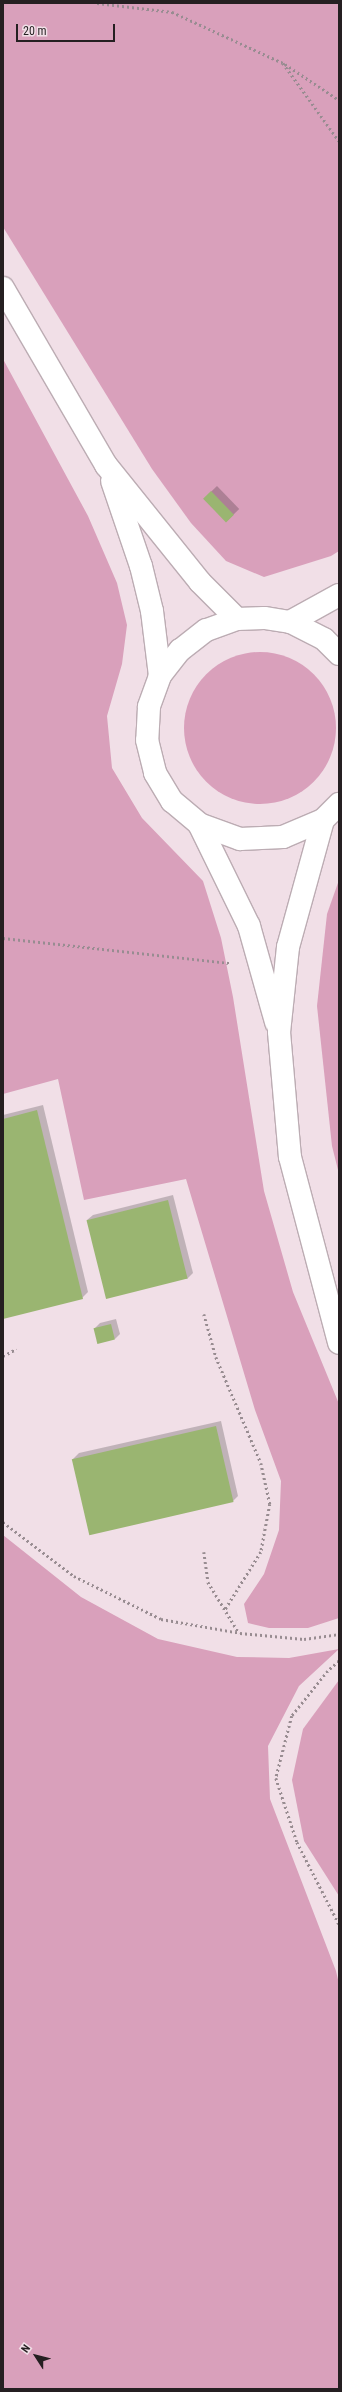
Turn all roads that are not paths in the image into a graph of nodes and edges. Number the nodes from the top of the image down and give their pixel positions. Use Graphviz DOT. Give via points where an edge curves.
graph roads {
  1 [pos="3,288"];
  2 [pos="106,465"];
  3 [pos="339,595"];
  4 [pos="237,619"];
  5 [pos="290,622"];
  6 [pos="339,654"];
  7 [pos="160,676"];
  8 [pos="339,804"];
  9 [pos="323,820"];
  10 [pos="200,824"];
  11 [pos="279,1032"];
  12 [pos="339,1343"];
  1 -- 2 [label="main road"];
  2 -- 4 [label="main road" via="200,582"];
  2 -- 7 [label="main road" via="141,566 152,611"];
  3 -- 5 [label="main road"];
  4 -- 5 [label="main road" via="264,618"];
  4 -- 7 [label="main road" via="206,630 180,650"];
  5 -- 6 [label="main road" via="324,639"];
  7 -- 10 [label="main road" via="149,707 147,733 155,773 172,801"];
  8 -- 9 [label="main road"];
  9 -- 10 [label="main road" via="283,838 240,839"];
  9 -- 11 [label="main road" via="288,947"];
  10 -- 11 [label="main road" via="248,926"];
  11 -- 12 [label="main road" via="290,1156"];
}
